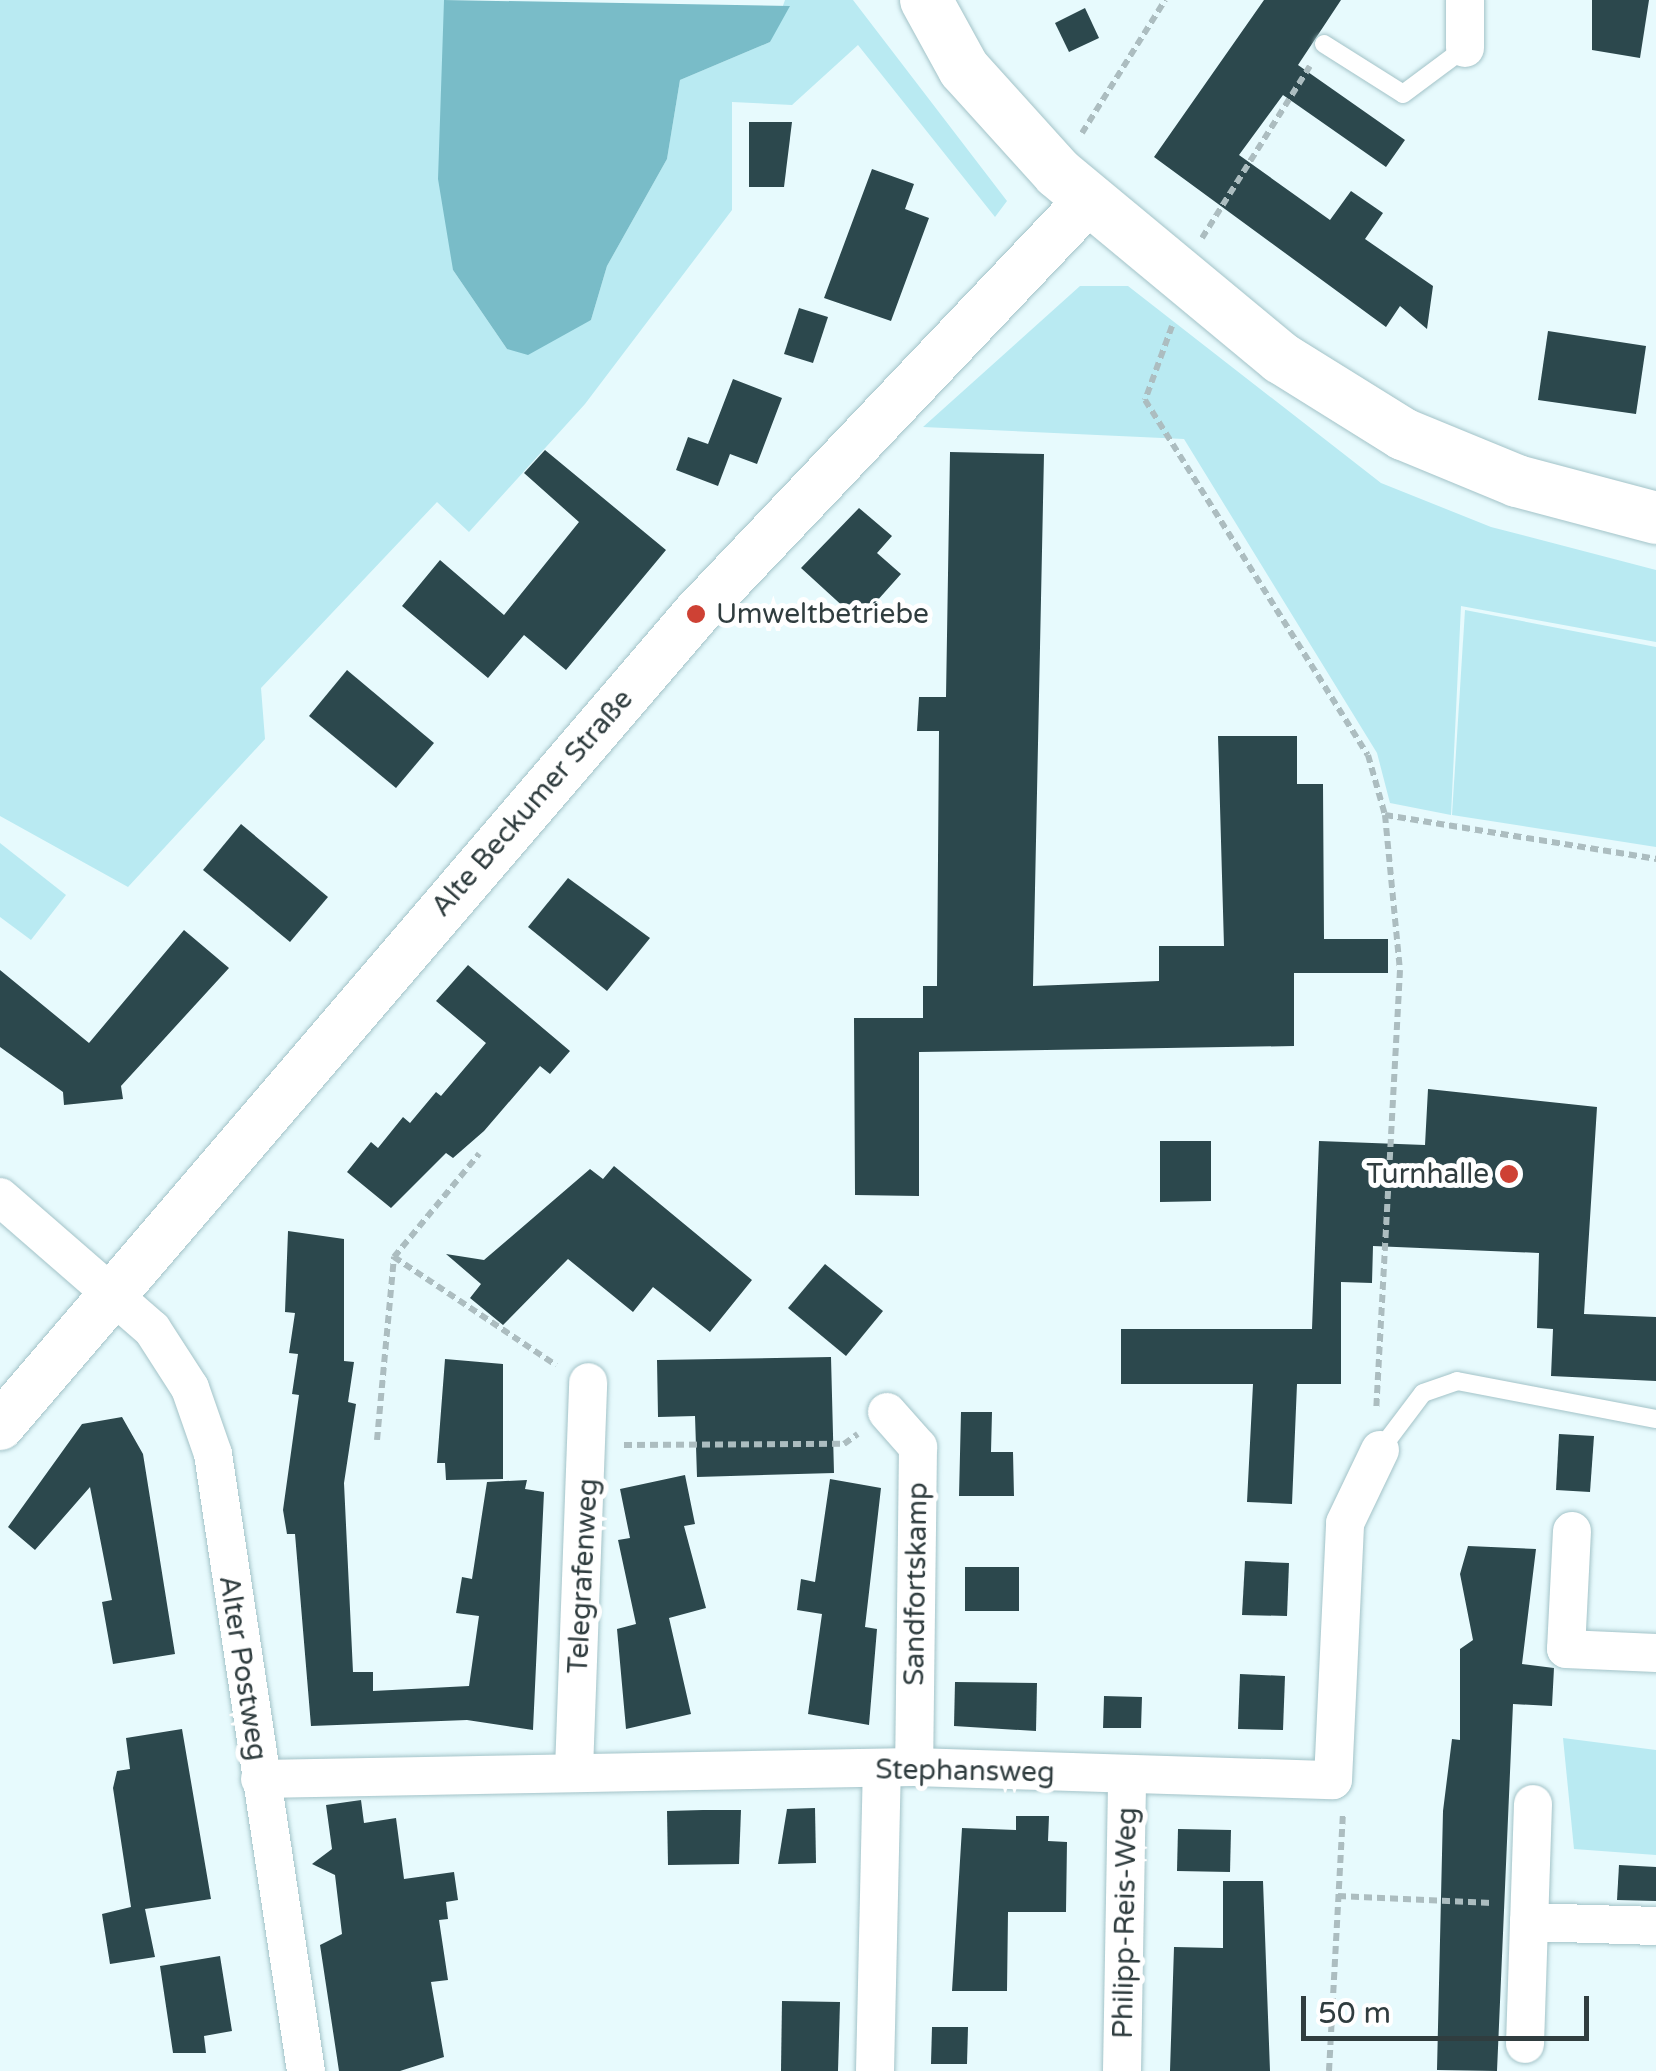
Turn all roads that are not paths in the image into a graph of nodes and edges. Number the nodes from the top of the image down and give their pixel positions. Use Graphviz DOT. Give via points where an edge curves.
graph roads {
  1 [pos="926,0"];
  2 [pos="1465,0"];
  3 [pos="1324,44"];
  4 [pos="1465,48"];
  5 [pos="1072,187"];
  6 [pos="1656,518"];
  7 [pos="0,1197"];
  8 [pos="114,1292"];
  9 [pos="588,1382"];
  10 [pos="887,1412"];
  11 [pos="1656,1419"];
  12 [pos="0,1426"];
  13 [pos="1380,1450"];
  14 [pos="1572,1531"];
  15 [pos="1656,1652"];
  16 [pos="898,1768"];
  17 [pos="574,1770"];
  18 [pos="1127,1775"];
  19 [pos="260,1779"];
  20 [pos="1534,1804"];
  21 [pos="1530,1913"];
  22 [pos="1656,1926"];
  23 [pos="1525,2044"];
  24 [pos="306,2071"];
  25 [pos="875,2071"];
  26 [pos="1122,2071"];
  1 -- 5 [label="main road" via="964,69"];
  2 -- 4 [label="street"];
  3 -- 4 [label="lane" via="1403,94"];
  5 -- 6 [label="main road" via="1187,285 1403,434 1517,481"];
  5 -- 8 [label="street, Alte Beckumer Straße"];
  7 -- 8 [label="street, Alter Postweg"];
  8 -- 12 [label="street, Alte Beckumer Straße"];
  8 -- 19 [label="street, Alter Postweg" via="152,1329 190,1388 213,1454"];
  9 -- 17 [label="street, Telegrafenweg"];
  10 -- 16 [label="street, Sandfortskamp" via="918,1447"];
  11 -- 13 [label="lane" via="1457,1382 1423,1392"];
  13 -- 18 [label="street, Stephansweg" via="1346,1523 1332,1780"];
  14 -- 15 [label="street" via="1566,1649"];
  16 -- 17 [label="street, Stephansweg"];
  16 -- 18 [label="street, Stephansweg"];
  16 -- 25 [label="street, Sandfortskamp"];
  17 -- 19 [label="street, Stephansweg"];
  18 -- 26 [label="street, Philipp-Reis-Weg"];
  19 -- 24 [label="street, Alter Postweg"];
  20 -- 21 [label="street"];
  21 -- 22 [label="street"];
  21 -- 23 [label="street"];
}
